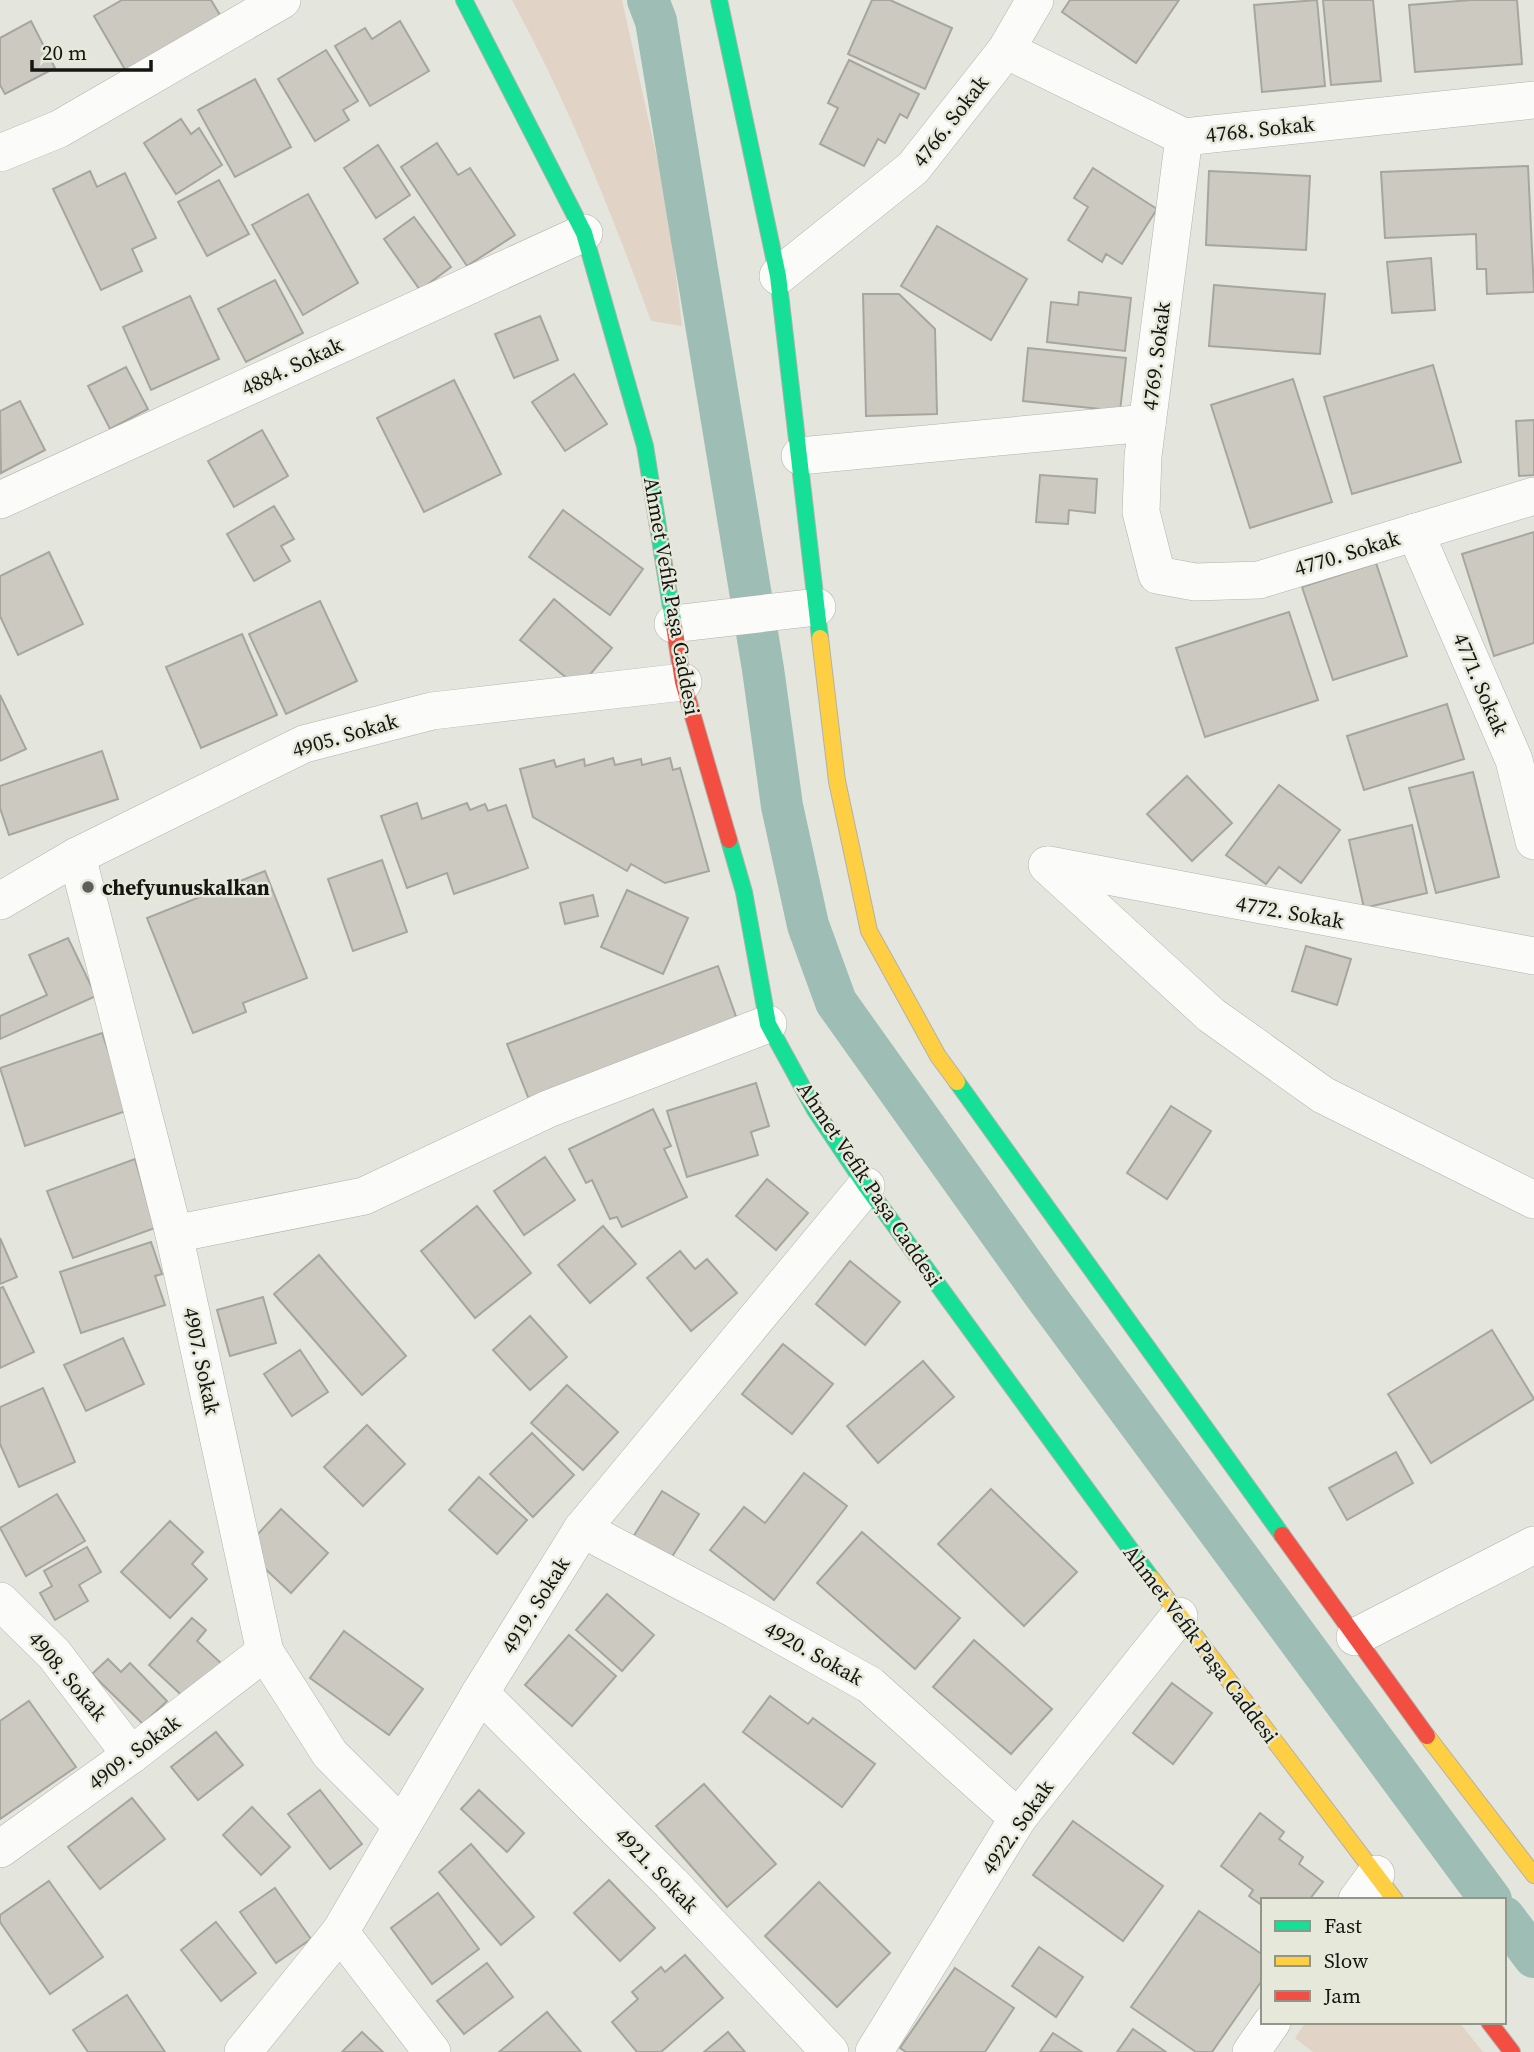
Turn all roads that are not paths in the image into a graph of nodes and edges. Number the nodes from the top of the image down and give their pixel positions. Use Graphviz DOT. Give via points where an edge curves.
graph roads {
  1 [pos="282,0"];
  2 [pos="464,0"];
  3 [pos="719,0"];
  4 [pos="1035,0"];
  5 [pos="1006,50"];
  6 [pos="1534,100"];
  7 [pos="1184,137"];
  8 [pos="0,153"];
  9 [pos="584,233"];
  10 [pos="778,276"];
  11 [pos="1147,424"];
  12 [pos="800,456"];
  13 [pos="1534,496"];
  14 [pos="0,500"];
  15 [pos="1415,532"];
  16 [pos="1157,575"];
  17 [pos="817,607"];
  18 [pos="673,624"];
  19 [pos="683,682"];
  20 [pos="1534,841"];
  21 [pos="77,856"];
  22 [pos="3,891"];
  23 [pos="1531,946"];
  24 [pos="768,1024"];
  25 [pos="866,1186"];
  26 [pos="1534,1200"];
  27 [pos="174,1234"];
  28 [pos="582,1530"];
  29 [pos="1534,1545"];
  30 [pos="0,1601"];
  31 [pos="1179,1616"];
  32 [pos="1355,1637"];
  33 [pos="265,1652"];
  34 [pos="480,1693"];
  35 [pos="131,1755"];
  36 [pos="1018,1818"];
  37 [pos="402,1826"];
  38 [pos="0,1849"];
  39 [pos="1534,1875"];
  40 [pos="1376,1891"];
  41 [pos="340,1932"];
  42 [pos="1491,2024"];
  43 [pos="243,2052"];
  44 [pos="432,2052"];
  45 [pos="830,2052"];
  46 [pos="874,2052"];
  47 [pos="1512,2052"];
  1 -- 8 [label="street" via="59,129"];
  2 -- 9 [label="street, Ahmet Vefik Paşa Caddesi"];
  3 -- 10 [label="street"];
  4 -- 5 [label="street, 4766. Sokak"];
  5 -- 7 [label="street, 4768. Sokak"];
  5 -- 10 [label="street, 4766. Sokak" via="914,169"];
  6 -- 7 [label="street, 4768. Sokak"];
  7 -- 11 [label="street, 4769. Sokak"];
  9 -- 14 [label="street, 4884. Sokak"];
  9 -- 18 [label="street, Ahmet Vefik Paşa Caddesi" via="645,446"];
  10 -- 12 [label="street"];
  11 -- 12 [label="street"];
  11 -- 16 [label="street, 4769. Sokak" via="1141,512"];
  12 -- 17 [label="street"];
  13 -- 15 [label="street, 4770. Sokak"];
  15 -- 16 [label="street, 4770. Sokak" via="1259,580 1195,582"];
  15 -- 20 [label="street, 4771. Sokak" via="1514,760"];
  17 -- 18 [label="street"];
  17 -- 32 [label="street" via="837,781 869,931 938,1056"];
  18 -- 19 [label="street, Ahmet Vefik Paşa Caddesi"];
  19 -- 21 [label="street, 4905. Sokak" via="432,711 304,744"];
  19 -- 24 [label="street, Ahmet Vefik Paşa Caddesi" via="744,892"];
  21 -- 22 [label="street, 4905. Sokak"];
  21 -- 27 [label="street, 4907. Sokak"];
  23 -- 26 [label="street, 4772. Sokak" via="1048,865 1211,1015 1323,1095"];
  24 -- 25 [label="street, Ahmet Vefik Paşa Caddesi"];
  24 -- 27 [label="street" via="548,1109 364,1196"];
  25 -- 28 [label="street, 4919. Sokak"];
  25 -- 31 [label="street, Ahmet Vefik Paşa Caddesi"];
  27 -- 33 [label="street, 4907. Sokak"];
  28 -- 34 [label="street, 4919. Sokak"];
  28 -- 36 [label="street, 4920. Sokak" via="870,1685"];
  29 -- 32 [label="street"];
  30 -- 35 [label="street, 4908. Sokak" via="54,1654"];
  31 -- 36 [label="street, 4922. Sokak"];
  31 -- 40 [label="street, Ahmet Vefik Paşa Caddesi"];
  32 -- 39 [label="street"];
  33 -- 35 [label="street, 4909. Sokak"];
  33 -- 37 [label="street, 4907. Sokak" via="330,1754"];
  34 -- 37 [label="street, 4919. Sokak"];
  34 -- 45 [label="street, 4921. Sokak" via="671,1883"];
  35 -- 38 [label="street, 4909. Sokak"];
  36 -- 46 [label="street, 4922. Sokak"];
  37 -- 41 [label="street, 4919. Sokak"];
  41 -- 43 [label="street, 4919. Sokak"];
  41 -- 44 [label="street"];
  42 -- 47 [label="street"];
}
